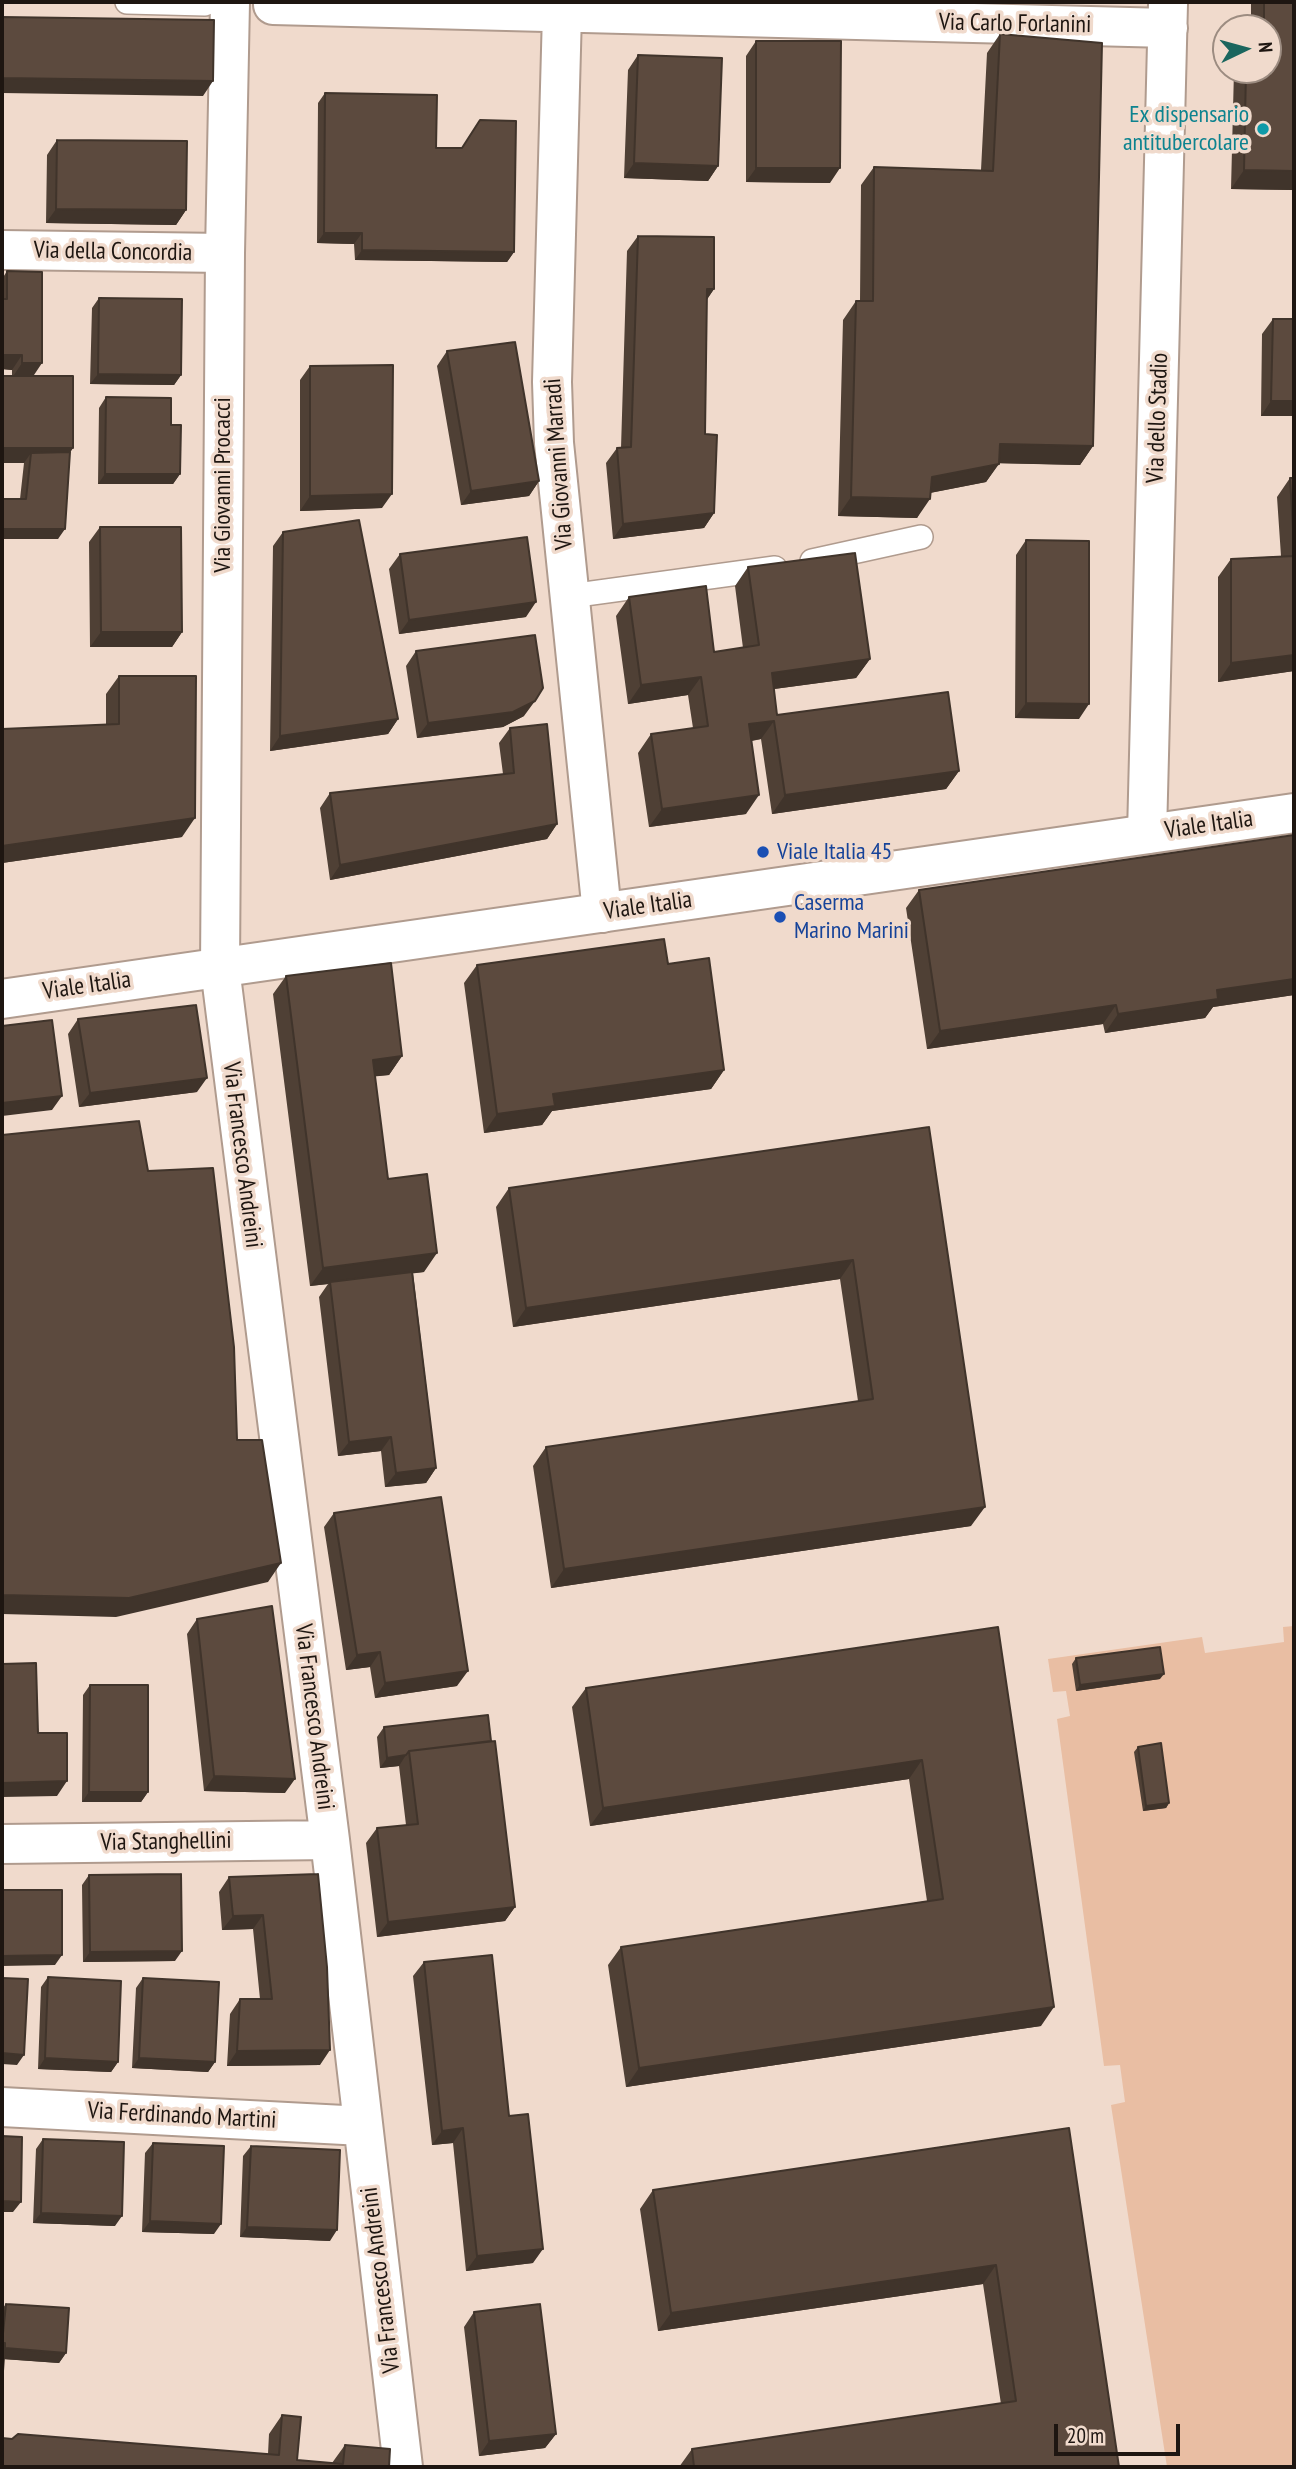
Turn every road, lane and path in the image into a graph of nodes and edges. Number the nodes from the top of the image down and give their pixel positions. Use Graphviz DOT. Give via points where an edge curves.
graph roads {
  1 [pos="127,2"];
  2 [pos="218,3"];
  3 [pos="273,5"];
  4 [pos="562,13"];
  5 [pos="1168,15"];
  6 [pos="2,250"];
  7 [pos="225,253"];
  8 [pos="921,537"];
  9 [pos="569,596"];
  10 [pos="1294,813"];
  11 [pos="1147,834"];
  12 [pos="602,913"];
  13 [pos="220,968"];
  14 [pos="2,999"];
  15 [pos="330,1840"];
  16 [pos="2,1844"];
  17 [pos="2,2107"];
  18 [pos="363,2126"];
  19 [pos="403,2467"];
  1 -- 2 [label="lane"];
  2 -- 7 [label="street, Via Giovanni Procacci"];
  3 -- 4 [label="street, Via Carlo Forlanini"];
  4 -- 5 [label="street, Via Carlo Forlanini"];
  4 -- 9 [label="street, Via Giovanni Marradi" via="553,412"];
  5 -- 11 [label="street, Via dello Stadio"];
  6 -- 7 [label="street, Via della Concordia"];
  7 -- 13 [label="street, Via Giovanni Procacci"];
  8 -- 9 [label="lane" via="786,567"];
  9 -- 12 [label="street, Via Giovanni Marradi"];
  10 -- 11 [label="street, Viale Italia"];
  11 -- 12 [label="street, Viale Italia"];
  12 -- 13 [label="street, Viale Italia"];
  13 -- 14 [label="street, Viale Italia"];
  13 -- 15 [label="street, Via Francesco Andreini"];
  15 -- 16 [label="street, Via Stanghellini"];
  15 -- 18 [label="street, Via Francesco Andreini"];
  17 -- 18 [label="street, Via Ferdinando Martini"];
  18 -- 19 [label="street, Via Francesco Andreini"];
}
